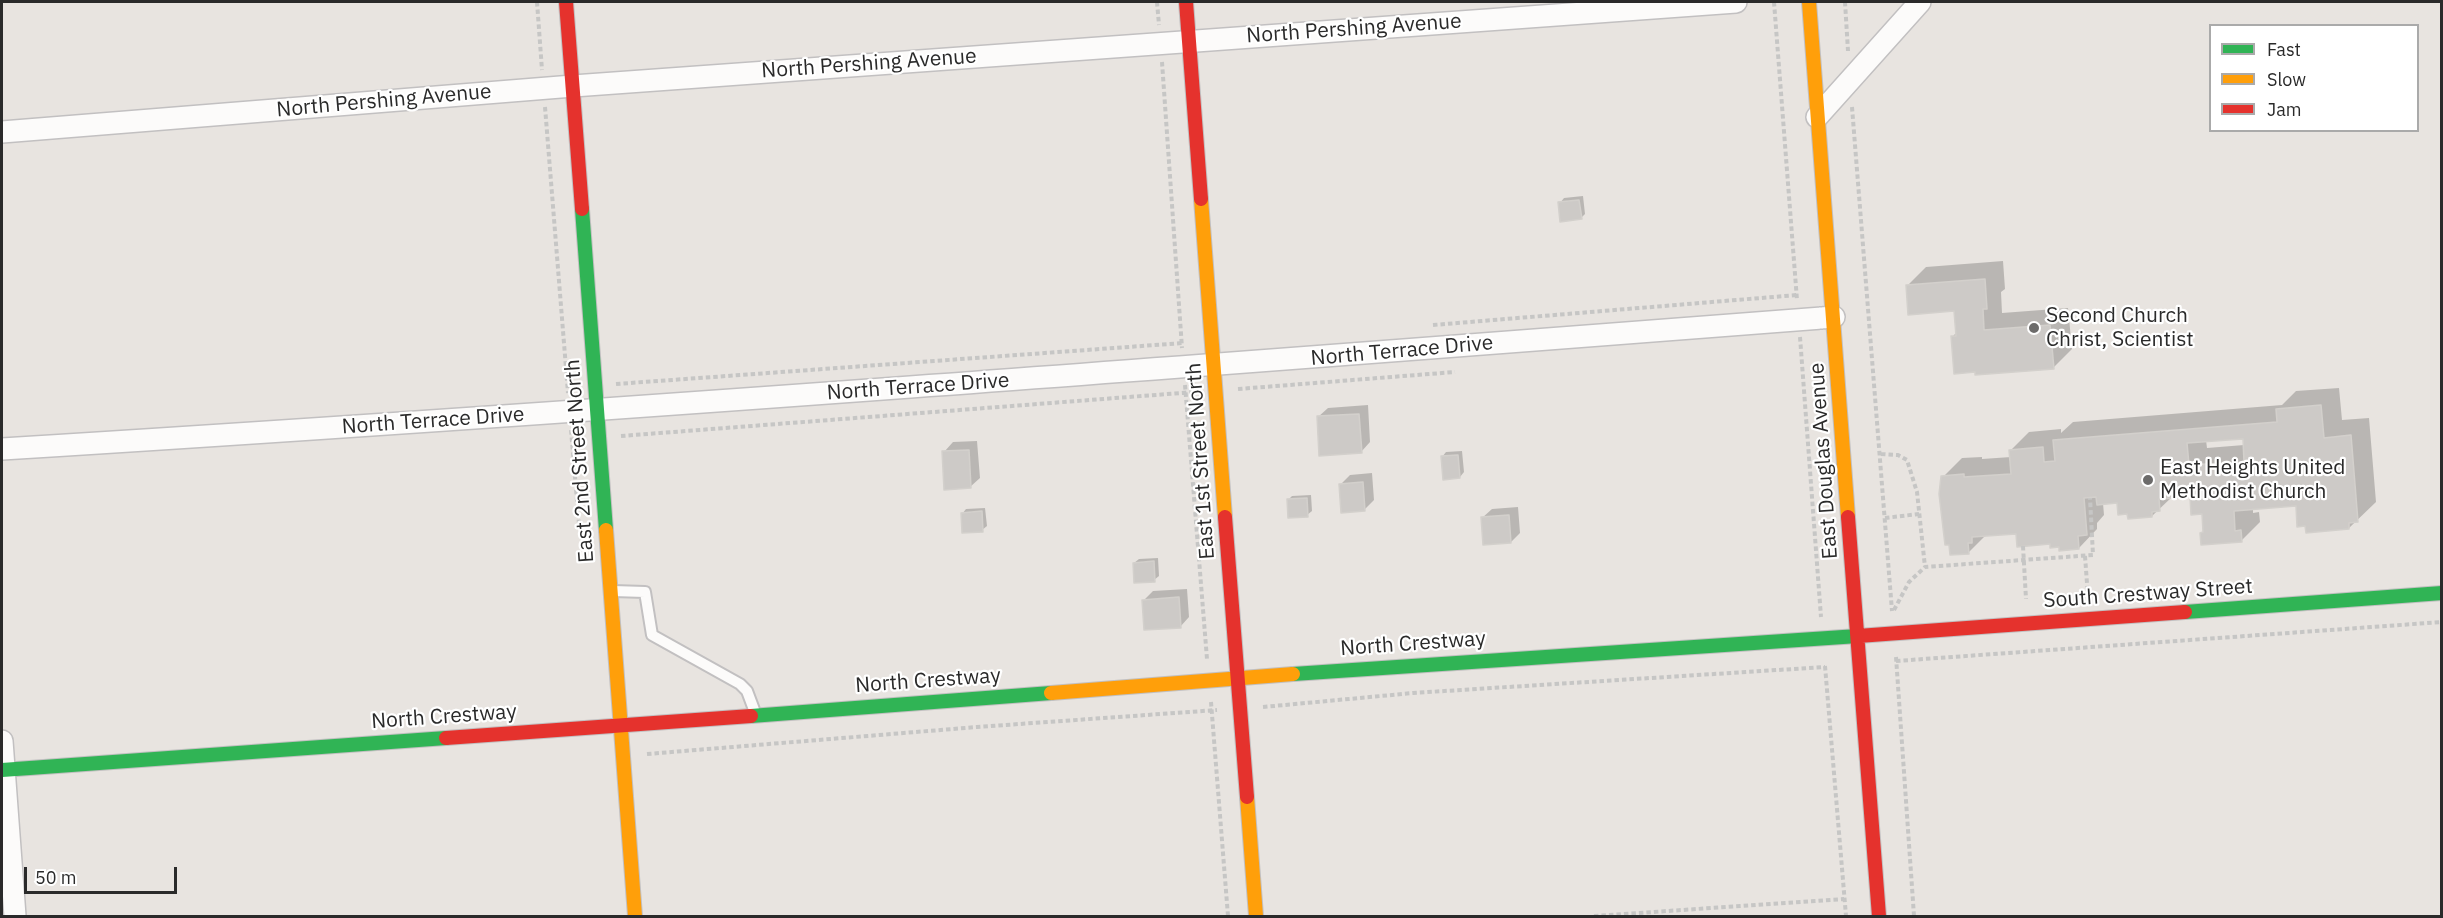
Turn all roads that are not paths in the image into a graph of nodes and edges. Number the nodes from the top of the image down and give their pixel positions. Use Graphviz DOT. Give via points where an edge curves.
graph roads {
  1 [pos="566,2"];
  2 [pos="1186,2"];
  3 [pos="1736,2"];
  4 [pos="1809,2"];
  5 [pos="1920,2"];
  6 [pos="1189,41"];
  7 [pos="573,86"];
  8 [pos="1817,117"];
  9 [pos="2,132"];
  10 [pos="1834,317"];
  11 [pos="1214,365"];
  12 [pos="597,410"];
  13 [pos="2,449"];
  14 [pos="611,591"];
  15 [pos="2442,593"];
  16 [pos="1858,636"];
  17 [pos="1239,678"];
  18 [pos="756,715"];
  19 [pos="621,726"];
  20 [pos="2,741"];
  21 [pos="2,770"];
  22 [pos="15,916"];
  23 [pos="635,916"];
  24 [pos="1256,916"];
  25 [pos="1879,916"];
  1 -- 7 [label="street, East 2nd Street North"];
  2 -- 6 [label="street, East 1st Street North"];
  3 -- 6 [label="street, North Pershing Avenue"];
  4 -- 8 [label="street, East Douglas Avenue"];
  5 -- 8 [label="street"];
  6 -- 7 [label="street, North Pershing Avenue"];
  6 -- 11 [label="street, East 1st Street North"];
  7 -- 9 [label="street, North Pershing Avenue"];
  7 -- 12 [label="street, East 2nd Street North"];
  8 -- 10 [label="street, East Douglas Avenue"];
  10 -- 11 [label="street, North Terrace Drive"];
  10 -- 16 [label="street, East Douglas Avenue"];
  11 -- 12 [label="street, North Terrace Drive"];
  11 -- 17 [label="street, East 1st Street North"];
  12 -- 13 [label="street, North Terrace Drive"];
  12 -- 14 [label="street, East 2nd Street North"];
  14 -- 18 [label="lane" via="645,592 652,635 740,684 747,691"];
  14 -- 19 [label="street, East 2nd Street North"];
  15 -- 16 [label="street, South Crestway Street"];
  16 -- 17 [label="street, North Crestway"];
  16 -- 25 [label="street, East Douglas Avenue"];
  17 -- 18 [label="street, North Crestway"];
  17 -- 24 [label="street, East 1st Street North"];
  18 -- 19 [label="street, North Crestway"];
  19 -- 21 [label="street, North Crestway"];
  19 -- 23 [label="street, East 2nd Street North"];
  20 -- 21 [label="street"];
  21 -- 22 [label="street"];
}
